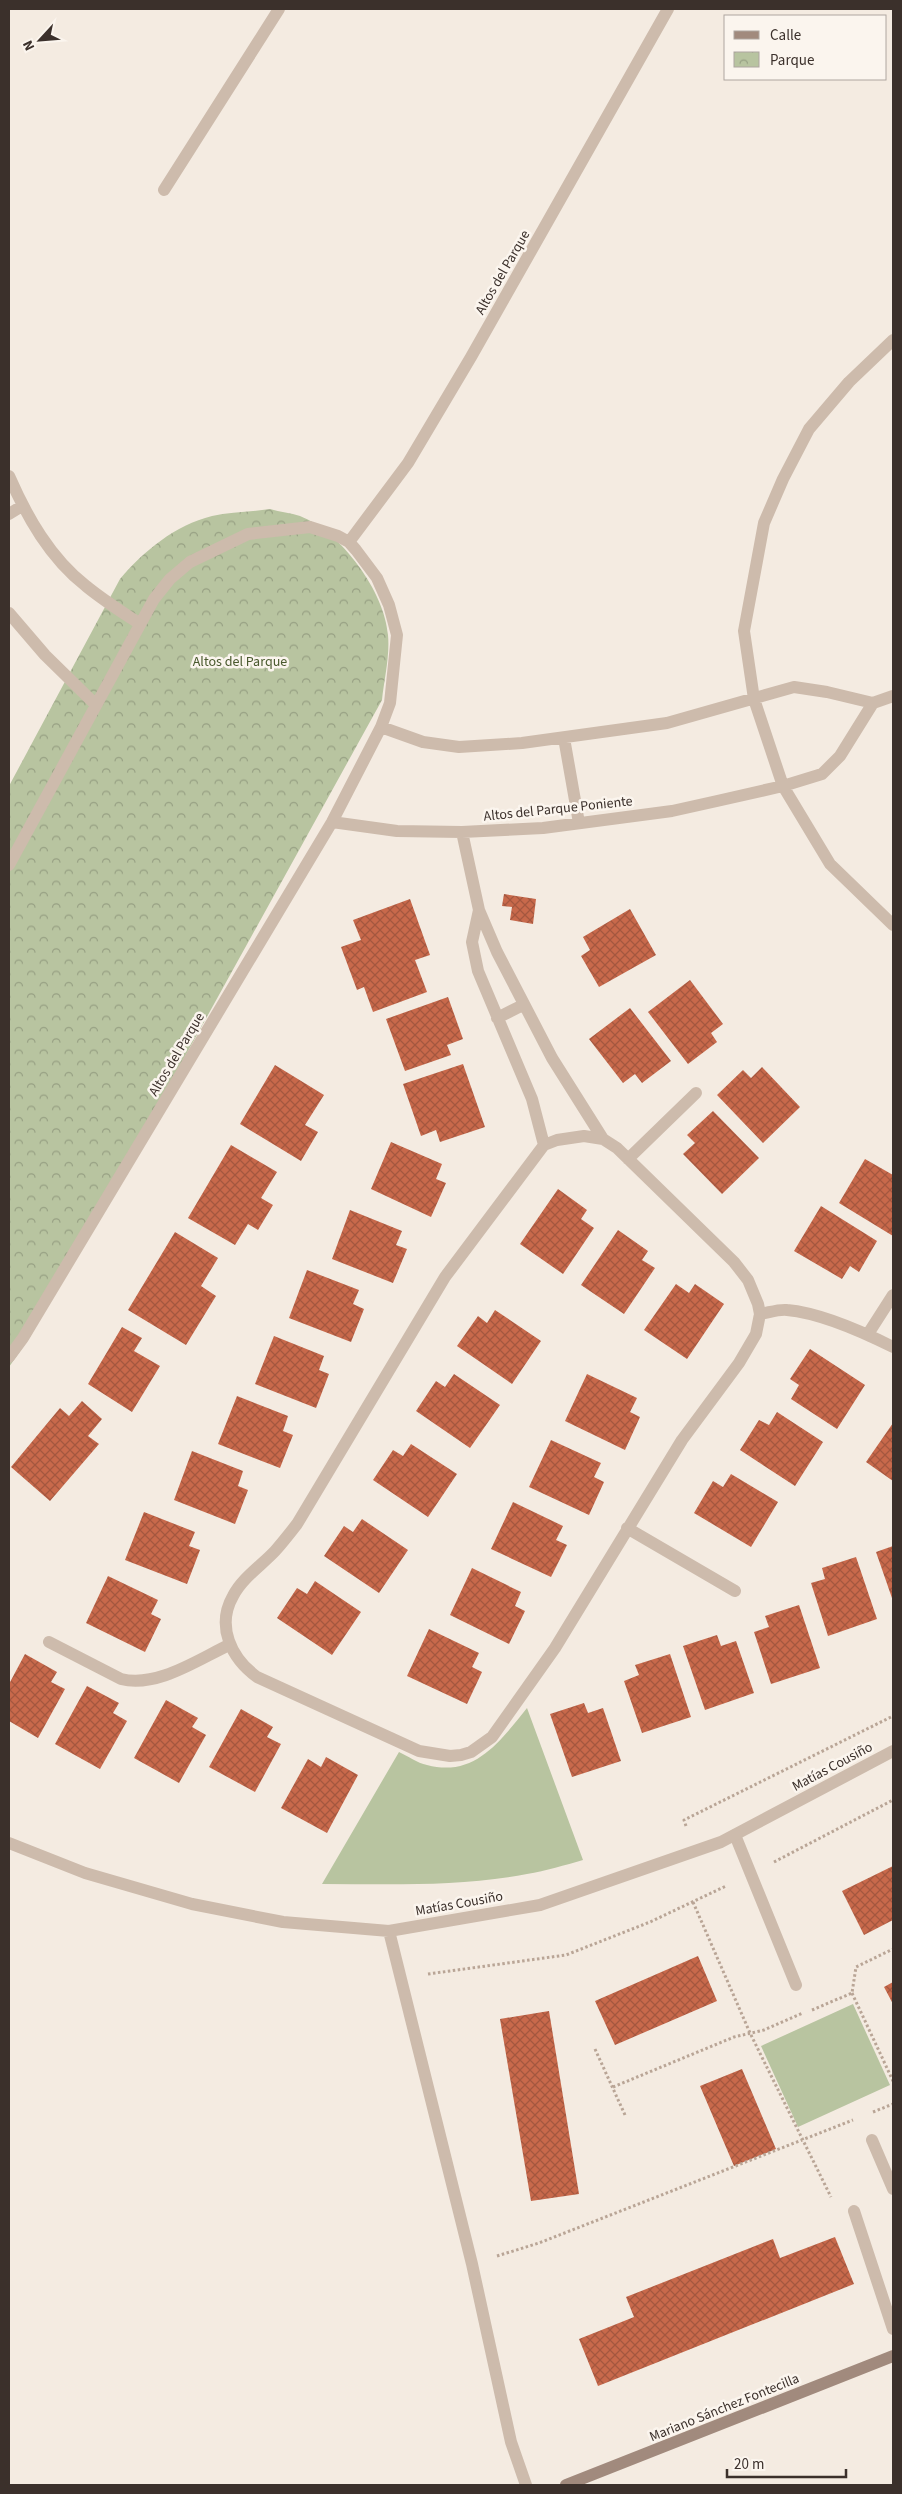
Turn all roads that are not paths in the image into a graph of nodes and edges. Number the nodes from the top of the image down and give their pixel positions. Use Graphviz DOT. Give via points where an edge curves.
graph roads {
  1 [pos="279,9"];
  2 [pos="668,9"];
  3 [pos="164,190"];
  4 [pos="893,340"];
  5 [pos="9,476"];
  6 [pos="22,506"];
  7 [pos="9,514"];
  8 [pos="349,542"];
  9 [pos="9,613"];
  10 [pos="140,624"];
  11 [pos="893,696"];
  12 [pos="754,699"];
  13 [pos="873,703"];
  14 [pos="95,704"];
  15 [pos="381,727"];
  16 [pos="564,738"];
  17 [pos="783,786"];
  18 [pos="332,822"];
  19 [pos="579,823"];
  20 [pos="462,832"];
  21 [pos="9,865"];
  22 [pos="479,910"];
  23 [pos="893,925"];
  24 [pos="523,1005"];
  25 [pos="498,1018"];
  26 [pos="696,1093"];
  27 [pos="603,1139"];
  28 [pos="544,1145"];
  29 [pos="628,1159"];
  30 [pos="893,1295"];
  31 [pos="760,1314"];
  32 [pos="868,1334"];
  33 [pos="893,1347"];
  34 [pos="9,1357"];
  35 [pos="627,1528"];
  36 [pos="735,1591"];
  37 [pos="49,1642"];
  38 [pos="229,1645"];
  39 [pos="893,1751"];
  40 [pos="735,1835"];
  41 [pos="9,1843"];
  42 [pos="389,1931"];
  43 [pos="796,1984"];
  44 [pos="872,2140"];
  45 [pos="893,2189"];
  46 [pos="854,2211"];
  47 [pos="893,2329"];
  48 [pos="893,2356"];
  49 [pos="526,2485"];
  50 [pos="566,2485"];
  1 -- 3 [label="street"];
  2 -- 8 [label="street, Altos del Parque" via="408,463"];
  4 -- 12 [label="street" via="849,382 809,429 764,523 744,632"];
  5 -- 6 [label="street"];
  6 -- 7 [label="street"];
  6 -- 10 [label="street" via="60,562 85,586"];
  8 -- 10 [label="street" via="310,526 248,534 190,562 170,579"];
  8 -- 15 [label="street, Altos del Parque" via="376,578 389,606 397,635 390,703"];
  9 -- 14 [label="street"];
  10 -- 14 [label="street"];
  11 -- 13 [label="street"];
  12 -- 13 [label="street" via="794,687"];
  12 -- 16 [label="street" via="666,723"];
  12 -- 17 [label="street"];
  13 -- 17 [label="street, Altos del Parque Poniente" via="840,756 822,774"];
  14 -- 21 [label="street"];
  15 -- 16 [label="street" via="423,742 459,747"];
  15 -- 18 [label="street, Altos del Parque"];
  16 -- 19 [label="street"];
  17 -- 19 [label="street, Altos del Parque Poniente" via="672,811"];
  17 -- 23 [label="street" via="830,864"];
  18 -- 20 [label="street, Altos del Parque Poniente" via="397,831"];
  18 -- 34 [label="street, Altos del Parque"];
  19 -- 20 [label="street, Altos del Parque Poniente"];
  20 -- 22 [label="street"];
  22 -- 24 [label="street"];
  22 -- 25 [label="street" via="472,942 478,971"];
  24 -- 25 [label="street"];
  24 -- 27 [label="street" via="573,1094"];
  25 -- 28 [label="street" via="532,1098"];
  26 -- 29 [label="street"];
  27 -- 28 [label="street" via="572,1137"];
  27 -- 29 [label="street"];
  28 -- 38 [label="street" via="445,1277 297,1524 232,1596 226,1620"];
  29 -- 31 [label="street" via="734,1262 748,1280"];
  30 -- 32 [label="street"];
  31 -- 32 [label="street" via="785,1310 805,1313"];
  31 -- 35 [label="street" via="756,1334 739,1363 696,1419"];
  32 -- 33 [label="street"];
  35 -- 36 [label="street"];
  35 -- 38 [label="street" via="555,1648 505,1721 492,1737 466,1754 450,1756 418,1751 256,1677 237,1660"];
  37 -- 38 [label="street" via="121,1679 132,1681 151,1680"];
  39 -- 40 [label="street, Matías Cousiño"];
  40 -- 42 [label="street, Matías Cousiño" via="540,1904"];
  40 -- 43 [label="street"];
  41 -- 42 [label="street, Matías Cousiño" via="85,1873 192,1904 283,1922"];
  42 -- 49 [label="street" via="472,2264 511,2442"];
  44 -- 45 [label="street"];
  46 -- 47 [label="street"];
  48 -- 50 [label="street, Mariano Sánchez Fontecilla"];
}
